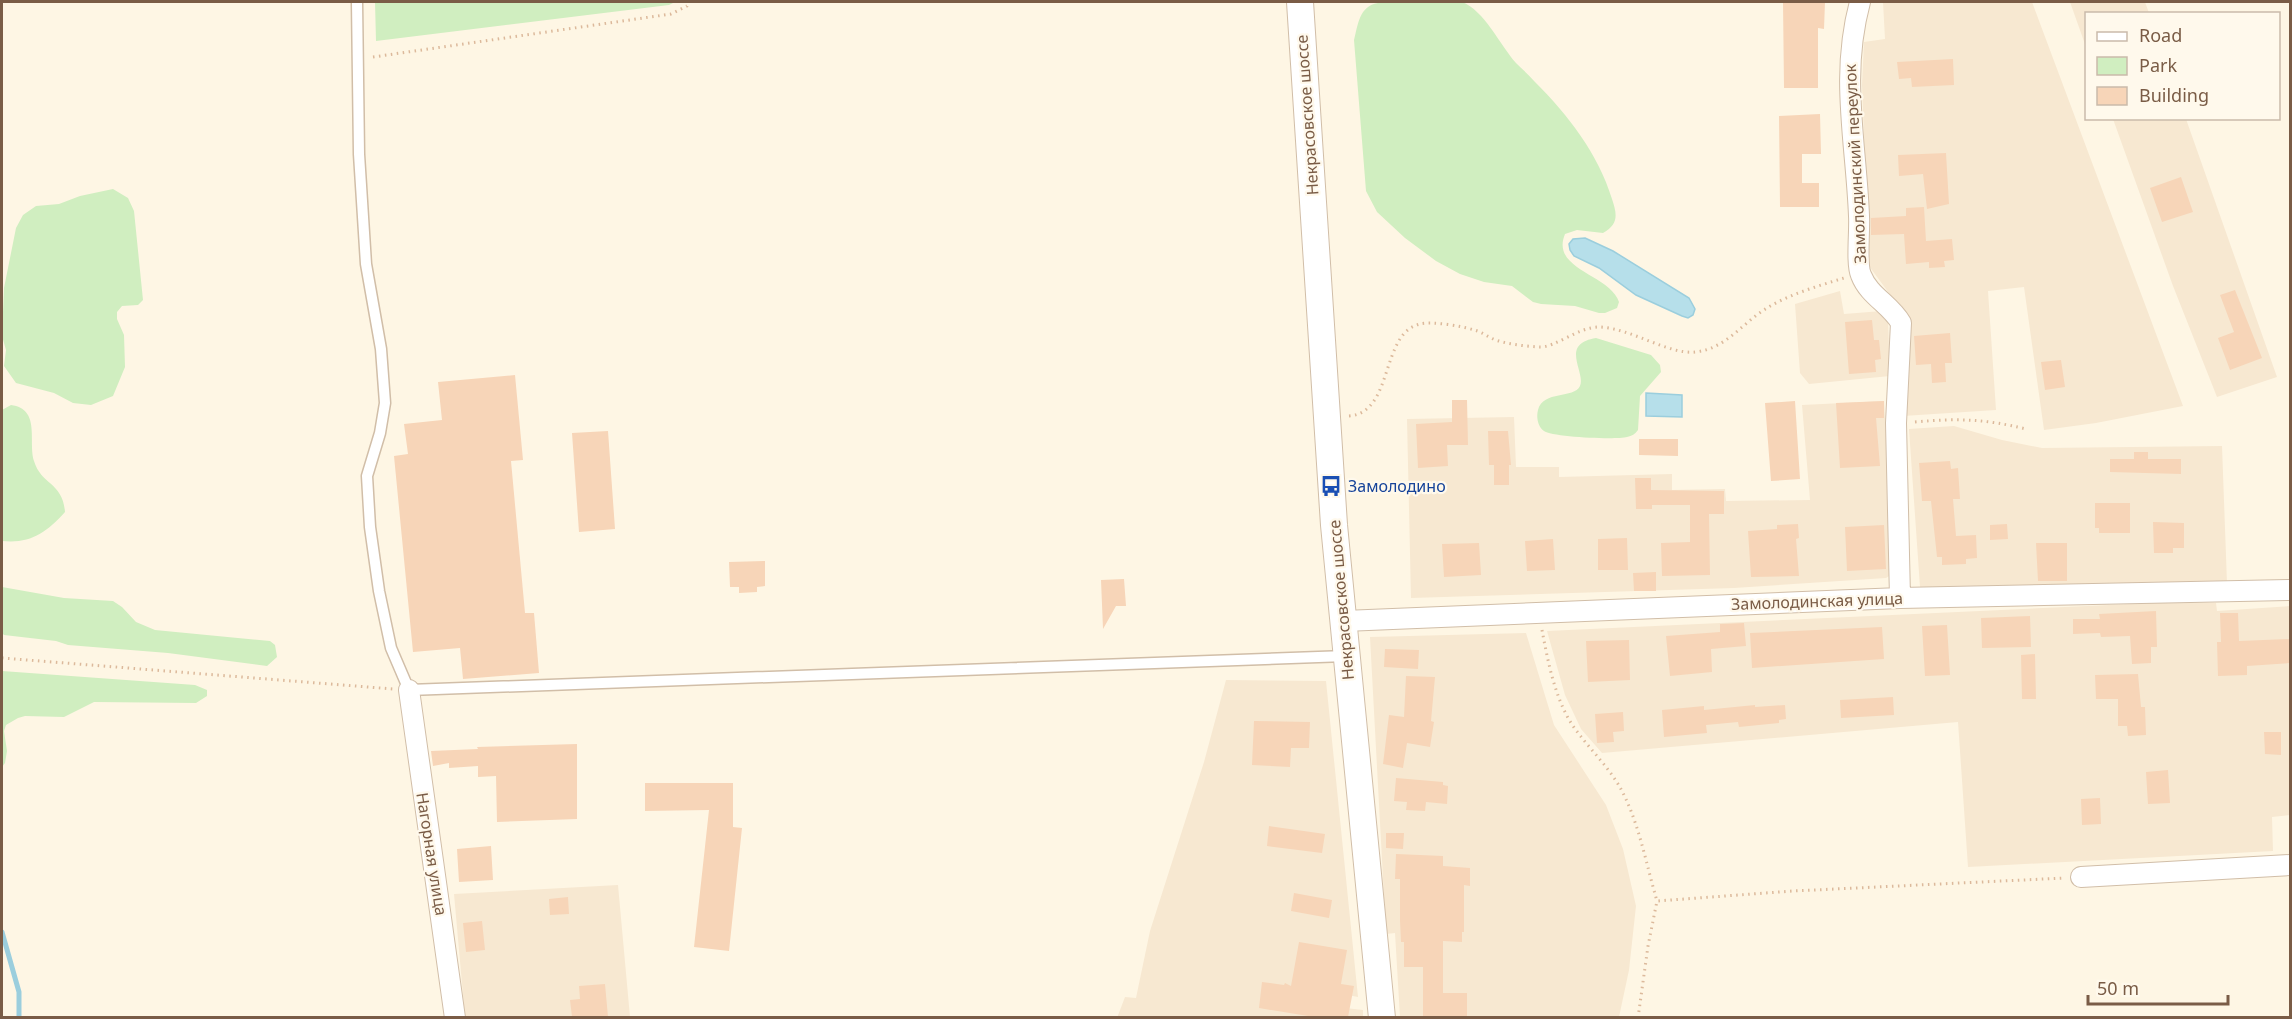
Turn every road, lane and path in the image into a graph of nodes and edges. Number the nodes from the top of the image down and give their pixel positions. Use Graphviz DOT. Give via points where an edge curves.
graph roads {
  1 [pos="357,2"];
  2 [pos="690,2"];
  3 [pos="1300,2"];
  4 [pos="1860,2"];
  5 [pos="359,59"];
  6 [pos="1860,273"];
  7 [pos="1328,418"];
  8 [pos="1896,423"];
  9 [pos="2026,429"];
  10 [pos="2290,590"];
  11 [pos="1900,598"];
  12 [pos="1537,611"];
  13 [pos="1344,621"];
  14 [pos="1346,656"];
  15 [pos="2,658"];
  16 [pos="409,690"];
  17 [pos="2290,865"];
  18 [pos="2080,877"];
  19 [pos="1657,901"];
  20 [pos="455,1017"];
  21 [pos="1382,1017"];
  22 [pos="1638,1017"];
  1 -- 5 [label="lane"];
  2 -- 5 [label="path" via="671,14"];
  3 -- 7 [label="street, Некрасовское шоссе"];
  4 -- 6 [label="street, Замолодинский переулок" via="1853,26 1849,69"];
  5 -- 16 [label="lane" via="359,154 366,264 381,349 385,403 367,476 370,527 392,648"];
  6 -- 7 [label="path" via="1810,288 1767,308 1727,341 1697,352 1676,350 1635,334 1598,327 1578,331 1543,347 1497,341 1475,330 1419,324 1397,343 1381,389 1368,408 1354,416"];
  6 -- 8 [label="street, Замолодинский переулок" via="1871,294 1894,311 1901,323"];
  7 -- 13 [label="street, Некрасовское шоссе"];
  8 -- 9 [label="path" via="1964,419"];
  8 -- 11 [label="street, Замолодинский переулок"];
  10 -- 11 [label="street, Замолодинская улица"];
  11 -- 12 [label="street, Замолодинская улица"];
  12 -- 13 [label="street, Замолодинская улица"];
  12 -- 19 [label="path" via="1549,664 1571,723 1619,786"];
  13 -- 14 [label="street, Некрасовское шоссе"];
  14 -- 16 [label="lane"];
  14 -- 21 [label="street, Некрасовское шоссе"];
  15 -- 16 [label="path"];
  16 -- 20 [label="street, Нагорная улица"];
  17 -- 18 [label="street"];
  18 -- 19 [label="path"];
  19 -- 22 [label="path"];
}
